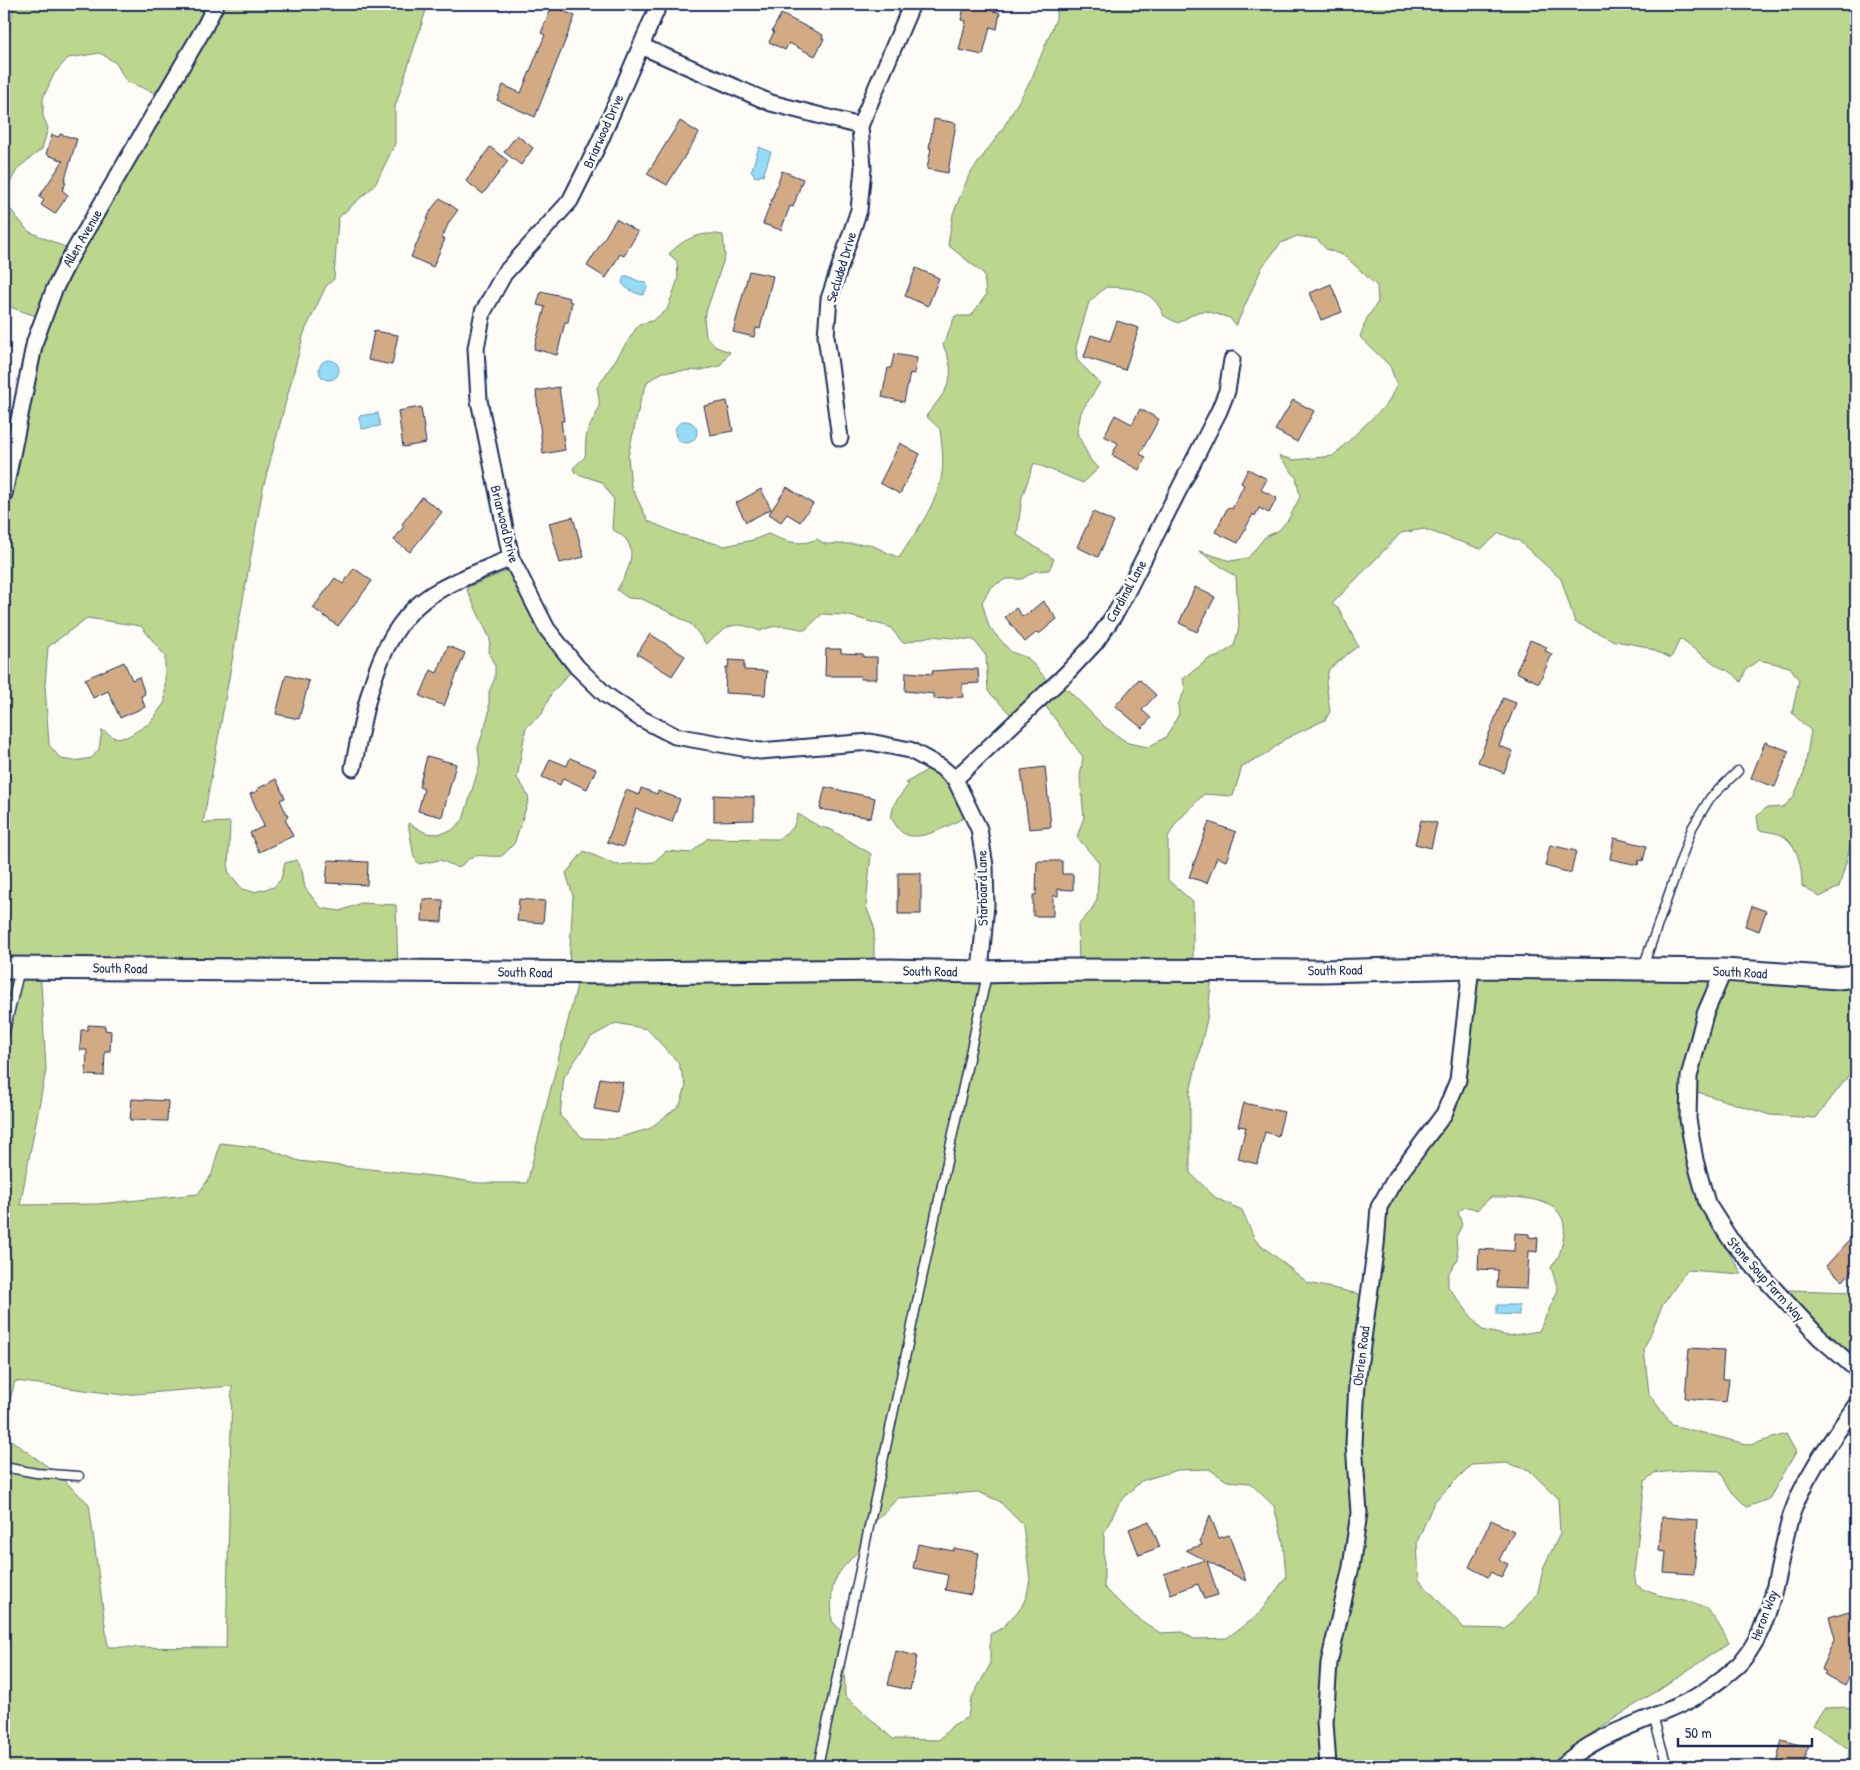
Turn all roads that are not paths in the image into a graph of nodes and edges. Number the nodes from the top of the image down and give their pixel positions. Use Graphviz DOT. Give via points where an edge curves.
graph roads {
  1 [pos="216,4"];
  2 [pos="658,4"];
  3 [pos="912,4"];
  4 [pos="641,46"];
  5 [pos="860,126"];
  6 [pos="1232,360"];
  7 [pos="840,438"];
  8 [pos="4,494"];
  9 [pos="511,558"];
  10 [pos="353,768"];
  11 [pos="1738,771"];
  12 [pos="955,779"];
  13 [pos="12,967"];
  14 [pos="1471,967"];
  15 [pos="1642,969"];
  16 [pos="1724,970"];
  17 [pos="984,972"];
  18 [pos="1856,976"];
  19 [pos="4,1035"];
  20 [pos="1856,1369"];
  21 [pos="1856,1405"];
  22 [pos="4,1467"];
  23 [pos="79,1476"];
  24 [pos="1654,1716"];
  25 [pos="818,1766"];
  26 [pos="1328,1766"];
  27 [pos="1562,1766"];
  28 [pos="1668,1766"];
  1 -- 8 [label="street, Allen Avenue" via="54,290 35,341"];
  2 -- 4 [label="street, Briarwood Drive"];
  3 -- 5 [label="street, Secluded Drive"];
  4 -- 5 [label="street" via="771,103"];
  4 -- 9 [label="street, Briarwood Drive" via="600,143 570,201 504,274 483,312 476,348 479,400"];
  5 -- 7 [label="street, Secluded Drive" via="863,168 859,210 829,299 826,336"];
  6 -- 12 [label="street, Cardinal Lane" via="1227,391 1219,412 1117,611 1095,643 1066,674"];
  9 -- 10 [label="street" via="439,589 412,609 395,630 380,660"];
  9 -- 12 [label="street, Briarwood Drive" via="547,629 577,668 606,695 638,717 675,736 760,751 870,742 910,750 942,767"];
  11 -- 15 [label="lane" via="1710,798 1692,828"];
  12 -- 17 [label="street, Starboard Lane" via="979,830 985,866"];
  13 -- 17 [label="street, South Road" via="629,973"];
  13 -- 19 [label="lane"];
  14 -- 15 [label="street, South Road"];
  14 -- 17 [label="street, South Road"];
  14 -- 26 [label="street, Obrien Road" via="1458,1080 1444,1114 1394,1181 1379,1207 1357,1382 1354,1444 1359,1513 1330,1663 1325,1722"];
  15 -- 16 [label="street, South Road"];
  16 -- 18 [label="street, South Road" via="1838,978"];
  16 -- 20 [label="street, Stone Soup Farm Way" via="1704,1014 1688,1077 1688,1119 1707,1203 1730,1239 1763,1277 1819,1337"];
  17 -- 25 [label="lane"];
  21 -- 24 [label="street, Heron Way" via="1799,1496 1785,1540 1777,1581 1749,1651 1713,1686 1688,1702"];
  22 -- 23 [label="lane"];
  24 -- 27 [label="street, Heron Way" via="1594,1741"];
  24 -- 28 [label="lane"];
}
